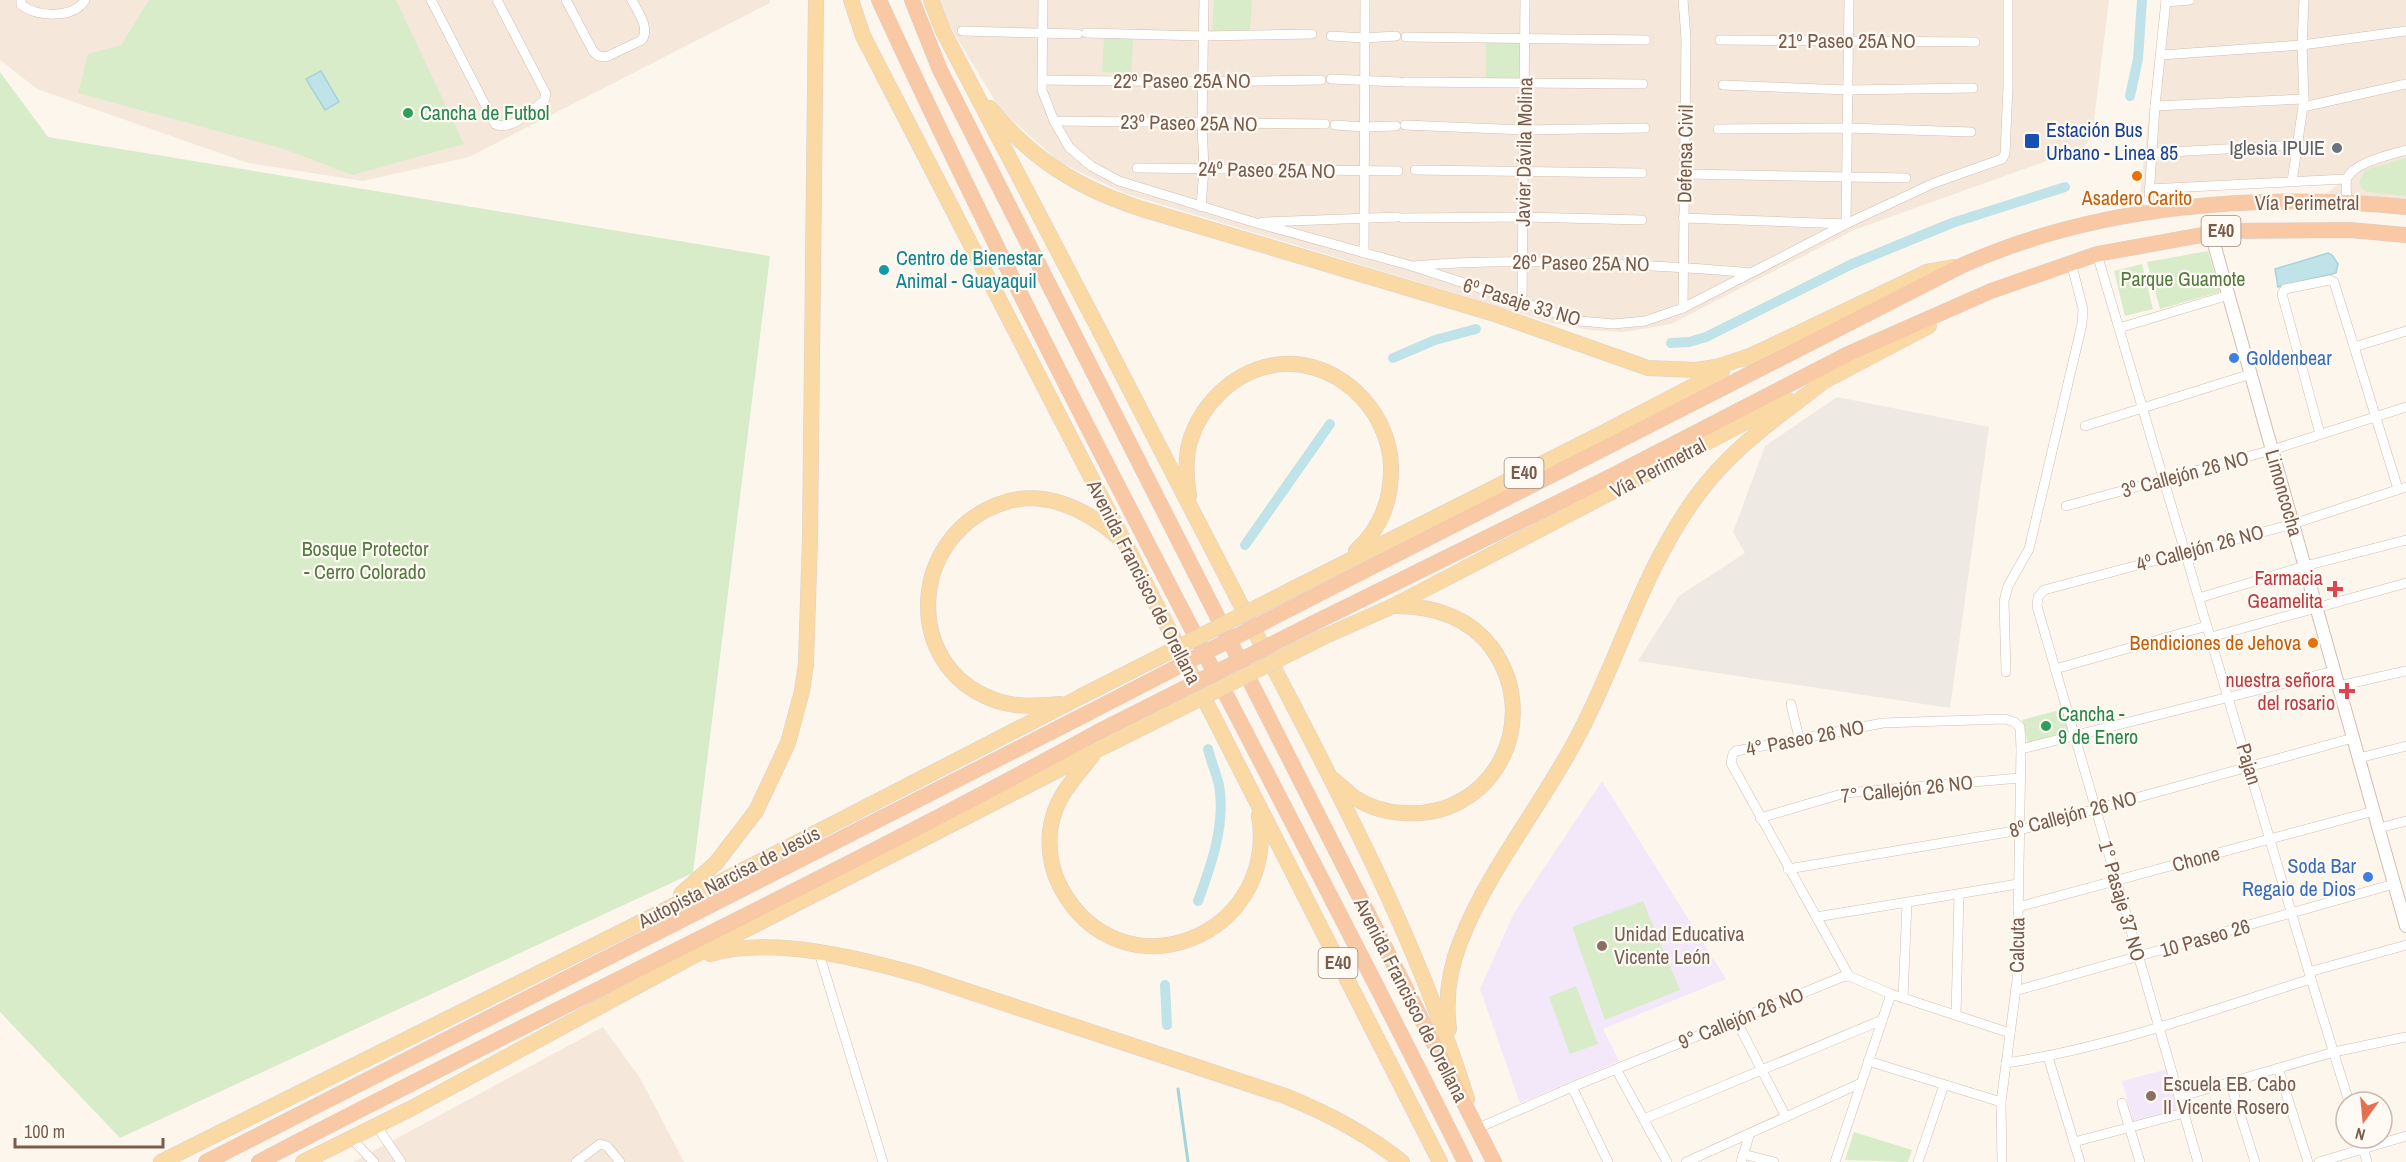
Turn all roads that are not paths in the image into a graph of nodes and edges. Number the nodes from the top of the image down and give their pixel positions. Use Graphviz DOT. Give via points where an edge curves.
graph roads {
  1 [pos="21,0"];
  2 [pos="85,0"];
  3 [pos="431,0"];
  4 [pos="497,0"];
  5 [pos="567,0"];
  6 [pos="632,0"];
  7 [pos="816,0"];
  8 [pos="851,0"];
  9 [pos="879,0"];
  10 [pos="912,0"];
  11 [pos="931,0"];
  12 [pos="1042,0"];
  13 [pos="1204,0"];
  14 [pos="1365,0"];
  15 [pos="1525,0"];
  16 [pos="1683,0"];
  17 [pos="1849,0"];
  18 [pos="2008,0"];
  19 [pos="2190,0"];
  20 [pos="2304,0"];
  21 [pos="2166,1"];
  22 [pos="2406,31"];
  23 [pos="962,32"];
  24 [pos="1042,33"];
  25 [pos="1312,34"];
  26 [pos="1203,36"];
  27 [pos="1330,36"];
  28 [pos="1525,37"];
  29 [pos="1364,38"];
  30 [pos="1646,40"];
  31 [pos="1720,40"];
  32 [pos="1850,42"];
  33 [pos="1975,42"];
  34 [pos="2302,45"];
  35 [pos="2161,55"];
  36 [pos="1042,80"];
  37 [pos="1364,80"];
  38 [pos="1203,82"];
  39 [pos="1525,82"];
  40 [pos="1643,84"];
  41 [pos="2406,84"];
  42 [pos="972,85"];
  43 [pos="1723,85"];
  44 [pos="1972,88"];
  45 [pos="1848,90"];
  46 [pos="2303,103"];
  47 [pos="2155,106"];
  48 [pos="1054,121"];
  49 [pos="1202,124"];
  50 [pos="1364,127"];
  51 [pos="1645,128"];
  52 [pos="1847,128"];
  53 [pos="1718,129"];
  54 [pos="1524,130"];
  55 [pos="1971,132"];
  56 [pos="2297,145"];
  57 [pos="2406,150"];
  58 [pos="2152,153"];
  59 [pos="1137,168"];
  60 [pos="1204,169"];
  61 [pos="1415,170"];
  62 [pos="1365,171"];
  63 [pos="1398,171"];
  64 [pos="1524,172"];
  65 [pos="1642,173"];
  66 [pos="1685,174"];
  67 [pos="1848,176"];
  68 [pos="1906,178"];
  69 [pos="2346,179"];
  70 [pos="2292,182"];
  71 [pos="2150,189"];
  72 [pos="2347,201"];
  73 [pos="1201,207"];
  74 [pos="2406,207"];
  75 [pos="2148,213"];
  76 [pos="1523,217"];
  77 [pos="1683,218"];
  78 [pos="1363,219"];
  79 [pos="1642,220"];
  80 [pos="1253,222"];
  81 [pos="1846,224"];
  82 [pos="2211,233"];
  83 [pos="2406,235"];
  84 [pos="1364,253"];
  85 [pos="2097,254"];
  86 [pos="1522,261"];
  87 [pos="2071,262"];
  88 [pos="1964,265"];
  89 [pos="1682,266"];
  90 [pos="1412,267"];
  91 [pos="1750,273"];
  92 [pos="1990,291"];
  93 [pos="2229,295"];
  94 [pos="1522,304"];
  95 [pos="1683,308"];
  96 [pos="2119,328"];
  97 [pos="2406,331"];
  98 [pos="2354,347"];
  99 [pos="1753,355"];
  100 [pos="2251,374"];
  101 [pos="1823,382"];
  102 [pos="2406,407"];
  103 [pos="2143,408"];
  104 [pos="2375,417"];
  105 [pos="2085,426"];
  106 [pos="2320,434"];
  107 [pos="2272,450"];
  108 [pos="2164,480"];
  109 [pos="2402,488"];
  110 [pos="1190,505"];
  111 [pos="2066,506"];
  112 [pos="2293,524"];
  113 [pos="2406,540"];
  114 [pos="1125,543"];
  115 [pos="2186,552"];
  116 [pos="1346,561"];
  117 [pos="2305,566"];
  118 [pos="2406,583"];
  119 [pos="1295,588"];
  120 [pos="2199,598"];
  121 [pos="1303,603"];
  122 [pos="1392,606"];
  123 [pos="2037,606"];
  124 [pos="2316,607"];
  125 [pos="1314,623"];
  126 [pos="2207,626"];
  127 [pos="2211,637"];
  128 [pos="1321,638"];
  129 [pos="2055,669"];
  130 [pos="2334,671"];
  131 [pos="2406,671"];
  132 [pos="2006,672"];
  133 [pos="2338,686"];
  134 [pos="2229,698"];
  135 [pos="1074,700"];
  136 [pos="1791,704"];
  137 [pos="2020,727"];
  138 [pos="2074,736"];
  139 [pos="1799,738"];
  140 [pos="2353,738"];
  141 [pos="1100,743"];
  142 [pos="2406,746"];
  143 [pos="2021,749"];
  144 [pos="2359,758"];
  145 [pos="2249,767"];
  146 [pos="1330,775"];
  147 [pos="2020,778"];
  148 [pos="1257,803"];
  149 [pos="2096,809"];
  150 [pos="2374,811"];
  151 [pos="1760,818"];
  152 [pos="2406,821"];
  153 [pos="2379,828"];
  154 [pos="2019,830"];
  155 [pos="2271,839"];
  156 [pos="1788,869"];
  157 [pos="2116,881"];
  158 [pos="2018,884"];
  159 [pos="2394,884"];
  160 [pos="1959,894"];
  161 [pos="2402,899"];
  162 [pos="1907,903"];
  163 [pos="2018,907"];
  164 [pos="661,910"];
  165 [pos="2293,913"];
  166 [pos="1816,917"];
  167 [pos="2406,926"];
  168 [pos="2406,945"];
  169 [pos="819,952"];
  170 [pos="2138,956"];
  171 [pos="684,961"];
  172 [pos="1849,976"];
  173 [pos="2310,976"];
  174 [pos="2015,991"];
  175 [pos="1891,994"];
  176 [pos="1903,998"];
  177 [pos="1956,1015"];
  178 [pos="1736,1020"];
  179 [pos="1882,1020"];
  180 [pos="2159,1026"];
  181 [pos="2010,1033"];
  182 [pos="2406,1037"];
  183 [pos="1451,1050"];
  184 [pos="2334,1052"];
  185 [pos="2048,1057"];
  186 [pos="1868,1060"];
  187 [pos="2006,1063"];
  188 [pos="2278,1068"];
  189 [pos="1616,1069"];
  190 [pos="1761,1070"];
  191 [pos="2230,1082"];
  192 [pos="1861,1083"];
  193 [pos="1944,1085"];
  194 [pos="1572,1087"];
  195 [pos="2345,1090"];
  196 [pos="2179,1097"];
  197 [pos="2001,1102"];
  198 [pos="2122,1103"];
  199 [pos="2184,1113"];
  200 [pos="1786,1117"];
  201 [pos="1644,1119"];
  202 [pos="376,1125"];
  203 [pos="2130,1127"];
  204 [pos="1476,1130"];
  205 [pos="1750,1133"];
  206 [pos="351,1138"];
  207 [pos="2074,1142"];
  208 [pos="2360,1150"];
  209 [pos="1742,1158"];
  210 [pos="161,1162"];
  211 [pos="206,1162"];
  212 [pos="259,1162"];
  213 [pos="303,1162"];
  214 [pos="374,1162"];
  215 [pos="400,1162"];
  216 [pos="576,1162"];
  217 [pos="620,1162"];
  218 [pos="883,1162"];
  219 [pos="1402,1162"];
  220 [pos="1440,1162"];
  221 [pos="1465,1162"];
  222 [pos="1494,1162"];
  223 [pos="1608,1162"];
  224 [pos="1667,1162"];
  225 [pos="1686,1162"];
  226 [pos="1774,1162"];
  227 [pos="1834,1162"];
  228 [pos="1918,1162"];
  229 [pos="2002,1162"];
  230 [pos="2080,1162"];
  231 [pos="2140,1162"];
  232 [pos="2198,1162"];
  233 [pos="2255,1162"];
  234 [pos="2308,1162"];
  235 [pos="2319,1162"];
  1 -- 2 [label="street" via="21,5 36,13 68,13 77,10"];
  3 -- 4 [label="street" via="495,124 501,127 509,126 544,101 546,94"];
  5 -- 6 [label="street" via="593,51 606,57 645,35 646,28"];
  7 -- 164 [label="main road" via="810,537 802,692 788,743 756,811 716,863"];
  8 -- 114 [label="main road, Avenida Francisco de Orellana" via="868,46"];
  9 -- 221 [label="highway, Avenida Francisco de Orellana" via="928,108 1061,374 1364,957"];
  10 -- 204 [label="highway, Avenida Francisco de Orellana" via="940,70"];
  11 -- 42 [label="main road, Avenida Francisco de Orellana"];
  12 -- 24 [label="street, 6º Pasaje 33 NO"];
  13 -- 26 [label="street"];
  14 -- 29 [label="street"];
  15 -- 28 [label="street, Javier Dávila Molina"];
  16 -- 66 [label="street, Defensa Civil"];
  17 -- 32 [label="street"];
  18 -- 81 [label="street, 6º Pasaje 33 NO" via="2008,87 2002,159 1934,183"];
  19 -- 21 [label="street"];
  20 -- 34 [label="street"];
  21 -- 35 [label="street"];
  22 -- 34 [label="street"];
  23 -- 24 [label="street"];
  24 -- 26 [label="street"];
  24 -- 36 [label="street, 6º Pasaje 33 NO"];
  25 -- 26 [label="street"];
  26 -- 38 [label="street"];
  27 -- 29 [label="street"];
  28 -- 29 [label="street"];
  28 -- 30 [label="street"];
  28 -- 39 [label="street, Javier Dávila Molina"];
  29 -- 37 [label="street"];
  31 -- 32 [label="street, 21º Paseo 25A NO"];
  32 -- 33 [label="street, 21º Paseo 25A NO"];
  32 -- 45 [label="street"];
  34 -- 35 [label="street"];
  34 -- 46 [label="street"];
  35 -- 47 [label="street"];
  36 -- 38 [label="street, 22º Paseo 25A NO"];
  36 -- 48 [label="street, 6º Pasaje 33 NO"];
  37 -- 38 [label="street, 22º Paseo 25A NO"];
  37 -- 39 [label="street, 22º Paseo 25A NO"];
  37 -- 50 [label="street"];
  38 -- 49 [label="street"];
  39 -- 40 [label="street, 22º Paseo 25A NO"];
  39 -- 54 [label="street, Javier Dávila Molina"];
  41 -- 46 [label="street"];
  42 -- 99 [label="main road" via="1037,156 1081,185 1110,198 1495,314 1648,368 1696,370"];
  42 -- 110 [label="main road, Avenida Francisco de Orellana"];
  43 -- 45 [label="street"];
  44 -- 45 [label="street"];
  45 -- 52 [label="street"];
  46 -- 47 [label="street"];
  46 -- 56 [label="street"];
  47 -- 58 [label="street"];
  48 -- 49 [label="street, 23º Paseo 25A NO"];
  48 -- 73 [label="street, 6º Pasaje 33 NO" via="1069,147 1091,166 1119,182"];
  49 -- 50 [label="street, 23º Paseo 25A NO"];
  49 -- 60 [label="street"];
  50 -- 54 [label="street, 23º Paseo 25A NO"];
  50 -- 62 [label="street"];
  51 -- 54 [label="street, 23º Paseo 25A NO"];
  52 -- 53 [label="street"];
  52 -- 55 [label="street"];
  52 -- 67 [label="street"];
  54 -- 64 [label="street, Javier Dávila Molina"];
  56 -- 58 [label="street"];
  56 -- 70 [label="street"];
  57 -- 69 [label="street" via="2365,163"];
  58 -- 71 [label="street"];
  59 -- 60 [label="street, 24º Paseo 25A NO"];
  60 -- 62 [label="street, 24º Paseo 25A NO"];
  60 -- 73 [label="street"];
  61 -- 64 [label="street"];
  62 -- 63 [label="street, 24º Paseo 25A NO"];
  62 -- 78 [label="street"];
  64 -- 65 [label="street"];
  64 -- 76 [label="street, Javier Dávila Molina"];
  66 -- 67 [label="street"];
  66 -- 77 [label="street, Defensa Civil"];
  67 -- 68 [label="street"];
  67 -- 81 [label="street"];
  69 -- 70 [label="street"];
  69 -- 72 [label="street"];
  70 -- 71 [label="street"];
  71 -- 75 [label="street"];
  72 -- 74 [label="highway, Vía Perimetral / E40"];
  72 -- 75 [label="highway, Vía Perimetral / E40" via="2234,203"];
  73 -- 80 [label="street, 6º Pasaje 33 NO"];
  75 -- 88 [label="highway, Vía Perimetral / E40" via="2052,232"];
  76 -- 78 [label="street"];
  76 -- 79 [label="street"];
  76 -- 86 [label="street, Javier Dávila Molina"];
  77 -- 81 [label="street"];
  77 -- 89 [label="street, Defensa Civil"];
  78 -- 80 [label="street"];
  78 -- 84 [label="street"];
  80 -- 84 [label="street, 6º Pasaje 33 NO"];
  81 -- 91 [label="street, 6º Pasaje 33 NO"];
  82 -- 83 [label="highway, Vía Perimetral / E40" via="2350,230"];
  82 -- 85 [label="highway, Vía Perimetral / E40"];
  82 -- 93 [label="street, Limoncocha"];
  84 -- 90 [label="street, 6º Pasaje 33 NO"];
  85 -- 87 [label="highway, Vía Perimetral / E40"];
  85 -- 96 [label="street, Pajan"];
  86 -- 89 [label="street, 26º Paseo 25A NO"];
  86 -- 90 [label="street, 26º Paseo 25A NO" via="1460,261"];
  86 -- 94 [label="street, Javier Dávila Molina"];
  87 -- 92 [label="highway, Vía Perimetral / E40"];
  87 -- 132 [label="street" via="2083,309 2082,324 2029,549 2004,601"];
  88 -- 99 [label="main road, Vía Perimetral / E40" via="1927,272"];
  88 -- 121 [label="highway, Vía Perimetral"];
  89 -- 91 [label="street, 26º Paseo 25A NO"];
  89 -- 95 [label="street, Defensa Civil"];
  90 -- 94 [label="street, 6º Pasaje 33 NO"];
  91 -- 95 [label="street, 6º Pasaje 33 NO"];
  92 -- 101 [label="main road, Vía Perimetral / E40" via="1972,306"];
  92 -- 125 [label="highway, Vía Perimetral" via="1848,354"];
  93 -- 96 [label="street"];
  93 -- 100 [label="street, Limoncocha"];
  94 -- 95 [label="street, 6º Pasaje 33 NO" via="1580,321 1613,324 1646,321"];
  96 -- 103 [label="street, Pajan"];
  97 -- 98 [label="street"];
  98 -- 104 [label="street"];
  98 -- 106 [label="street" via="2334,282 2285,289 2282,294"];
  99 -- 116 [label="main road, Vía Perimetral / E40"];
  100 -- 103 [label="street"];
  100 -- 107 [label="street, Limoncocha"];
  101 -- 122 [label="main road, Vía Perimetral"];
  101 -- 183 [label="main road" via="1731,455 1673,531 1581,731 1471,916 1449,979 1446,1002"];
  102 -- 104 [label="street, 3º Callejón 26 NO"];
  103 -- 105 [label="street"];
  103 -- 108 [label="street, Pajan"];
  104 -- 106 [label="street, 3º Callejón 26 NO"];
  104 -- 109 [label="street"];
  106 -- 107 [label="street, 3º Callejón 26 NO"];
  107 -- 108 [label="street, 3º Callejón 26 NO"];
  107 -- 112 [label="street, Limoncocha"];
  108 -- 111 [label="street, 3º Callejón 26 NO"];
  108 -- 115 [label="street, Pajan"];
  109 -- 112 [label="street, 4º Callejón 26 NO"];
  110 -- 116 [label="main road" via="1186,466 1190,443 1216,397 1241,377 1269,366 1298,365 1327,373 1353,387 1373,409 1386,433 1391,459 1390,487 1379,523"];
  110 -- 146 [label="main road, Avenida Francisco de Orellana"];
  112 -- 115 [label="street, 4º Callejón 26 NO"];
  112 -- 117 [label="street, Limoncocha"];
  113 -- 117 [label="street"];
  114 -- 135 [label="main road" via="1098,520 1076,508 1048,500 1018,499 964,522 933,569 928,603 931,630 956,676 978,693 1006,704 1036,706"];
  114 -- 148 [label="main road, Avenida Francisco de Orellana / E40"];
  115 -- 120 [label="street, Pajan"];
  115 -- 123 [label="street, 4º Callejón 26 NO" via="2044,590"];
  116 -- 119 [label="main road, Vía Perimetral / E40"];
  117 -- 120 [label="street"];
  117 -- 124 [label="street, Limoncocha"];
  118 -- 124 [label="street"];
  119 -- 135 [label="main road, Autopista Narcisa de Jesús / E40, bridge"];
  120 -- 126 [label="street, Pajan"];
  121 -- 211 [label="highway, Autopista Narcisa de Jesús, bridge"];
  122 -- 128 [label="main road, Vía Perimetral"];
  122 -- 146 [label="main road" via="1440,611 1464,622 1487,642 1503,666 1512,691 1508,745 1496,769 1478,790 1453,807 1428,813 1398,813 1368,805"];
  123 -- 129 [label="street, 1° Pasaje 37 NO"];
  124 -- 127 [label="street"];
  124 -- 130 [label="street, Limoncocha"];
  125 -- 141 [label="highway, Autopista Narcisa de Jesús, bridge"];
  126 -- 127 [label="street, Pajan"];
  126 -- 129 [label="street"];
  127 -- 134 [label="street, Pajan"];
  128 -- 141 [label="main road, Autopista Narcisa de Jesús, bridge"];
  129 -- 138 [label="street, 1° Pasaje 37 NO"];
  130 -- 133 [label="street, Limoncocha"];
  130 -- 134 [label="street"];
  131 -- 133 [label="street"];
  133 -- 140 [label="street, Limoncocha"];
  134 -- 138 [label="street"];
  134 -- 145 [label="street, Pajan"];
  135 -- 164 [label="main road, Autopista Narcisa de Jesús"];
  136 -- 139 [label="street"];
  137 -- 139 [label="street, 4° Paseo 26 NO" via="2005,719 1883,723"];
  137 -- 143 [label="street, Calcuta"];
  138 -- 143 [label="street"];
  138 -- 149 [label="street, 1° Pasaje 37 NO"];
  139 -- 151 [label="street, 4° Paseo 26 NO" via="1737,751 1731,758"];
  140 -- 144 [label="street, Limoncocha"];
  140 -- 145 [label="street, 8º Callejón 26 NO"];
  141 -- 148 [label="main road" via="1057,805 1050,831 1051,859 1058,883 1073,906 1094,926 1119,940 1145,946 1171,945 1203,933 1229,915 1248,890 1256,870 1261,834"];
  141 -- 171 [label="main road, Autopista Narcisa de Jesús"];
  141 -- 212 [label="highway, Autopista Narcisa de Jesús" via="505,1034"];
  142 -- 144 [label="street"];
  143 -- 147 [label="street, Calcuta"];
  144 -- 150 [label="street, Limoncocha"];
  145 -- 149 [label="street, 8º Callejón 26 NO"];
  145 -- 155 [label="street, Pajan"];
  146 -- 183 [label="main road, Avenida Francisco de Orellana" via="1415,955"];
  147 -- 151 [label="street, 7° Callejón 26 NO" via="1845,793"];
  147 -- 154 [label="street, Calcuta"];
  148 -- 220 [label="main road, Avenida Francisco de Orellana / E40"];
  149 -- 154 [label="street, 8º Callejón 26 NO"];
  149 -- 157 [label="street, 1° Pasaje 37 NO"];
  150 -- 153 [label="street, Limoncocha"];
  150 -- 155 [label="street, Chone"];
  151 -- 156 [label="street, 4° Paseo 26 NO"];
  152 -- 153 [label="street"];
  153 -- 159 [label="street, Limoncocha"];
  154 -- 156 [label="street, 8º Callejón 26 NO"];
  154 -- 158 [label="street, Calcuta"];
  155 -- 157 [label="street, Chone"];
  155 -- 165 [label="street, Pajan"];
  156 -- 166 [label="street, 4° Paseo 26 NO"];
  157 -- 163 [label="street, Chone"];
  157 -- 170 [label="street, 1° Pasaje 37 NO"];
  158 -- 160 [label="street"];
  158 -- 163 [label="street, Calcuta"];
  159 -- 161 [label="street, Limoncocha"];
  159 -- 165 [label="street, 10 Paseo 26"];
  160 -- 162 [label="street"];
  160 -- 177 [label="street"];
  161 -- 167 [label="street, Limoncocha"];
  162 -- 166 [label="street"];
  162 -- 176 [label="street"];
  163 -- 174 [label="street, Calcuta"];
  164 -- 210 [label="main road, Autopista Narcisa de Jesús"];
  165 -- 170 [label="street, 10 Paseo 26"];
  165 -- 173 [label="street, Pajan"];
  166 -- 172 [label="street, 4° Paseo 26 NO"];
  168 -- 173 [label="street"];
  169 -- 171 [label="main road" via="745,948"];
  169 -- 218 [label="street"];
  169 -- 219 [label="main road" via="919,975 1285,1096 1341,1121"];
  170 -- 174 [label="street, 10 Paseo 26"];
  170 -- 180 [label="street, 1° Pasaje 37 NO"];
  171 -- 202 [label="main road, Autopista Narcisa de Jesús"];
  172 -- 175 [label="street"];
  172 -- 178 [label="street, 9° Callejón 26 NO"];
  173 -- 180 [label="street"];
  173 -- 184 [label="street, Pajan"];
  174 -- 181 [label="street, Calcuta"];
  175 -- 176 [label="street"];
  175 -- 179 [label="street"];
  176 -- 177 [label="street"];
  177 -- 181 [label="street"];
  178 -- 189 [label="street, 9° Callejón 26 NO"];
  178 -- 190 [label="street"];
  179 -- 186 [label="street"];
  179 -- 190 [label="street"];
  180 -- 185 [label="street"];
  180 -- 196 [label="street, 1° Pasaje 37 NO"];
  181 -- 187 [label="street, Calcuta"];
  182 -- 184 [label="street"];
  183 -- 204 [label="main road, Avenida Francisco de Orellana"];
  184 -- 188 [label="street"];
  184 -- 195 [label="street, Pajan"];
  185 -- 187 [label="street"];
  185 -- 207 [label="street"];
  186 -- 192 [label="street"];
  186 -- 193 [label="street"];
  187 -- 197 [label="street, Calcuta"];
  188 -- 191 [label="street"];
  188 -- 234 [label="street"];
  189 -- 194 [label="street, 9° Callejón 26 NO"];
  189 -- 201 [label="street"];
  190 -- 200 [label="street"];
  190 -- 201 [label="street"];
  191 -- 196 [label="street"];
  191 -- 233 [label="street"];
  192 -- 200 [label="street"];
  192 -- 227 [label="street"];
  193 -- 197 [label="street"];
  193 -- 228 [label="street"];
  194 -- 204 [label="street, 9° Callejón 26 NO"];
  194 -- 223 [label="street"];
  196 -- 199 [label="street, 1° Pasaje 37 NO"];
  197 -- 229 [label="street, Calcuta"];
  198 -- 203 [label="street"];
  199 -- 203 [label="street"];
  199 -- 232 [label="street, 1° Pasaje 37 NO"];
  200 -- 205 [label="street"];
  201 -- 224 [label="street"];
  202 -- 206 [label="main road, Autopista Narcisa de Jesús"];
  202 -- 215 [label="street"];
  203 -- 207 [label="street"];
  203 -- 231 [label="street"];
  204 -- 222 [label="highway, Avenida Francisco de Orellana"];
  205 -- 209 [label="street"];
  205 -- 225 [label="street"];
  206 -- 213 [label="main road, Autopista Narcisa de Jesús"];
  206 -- 214 [label="street"];
  207 -- 230 [label="street"];
  208 -- 235 [label="street"];
  209 -- 226 [label="street"];
  216 -- 217 [label="street" via="600,1144 607,1146"];
}
